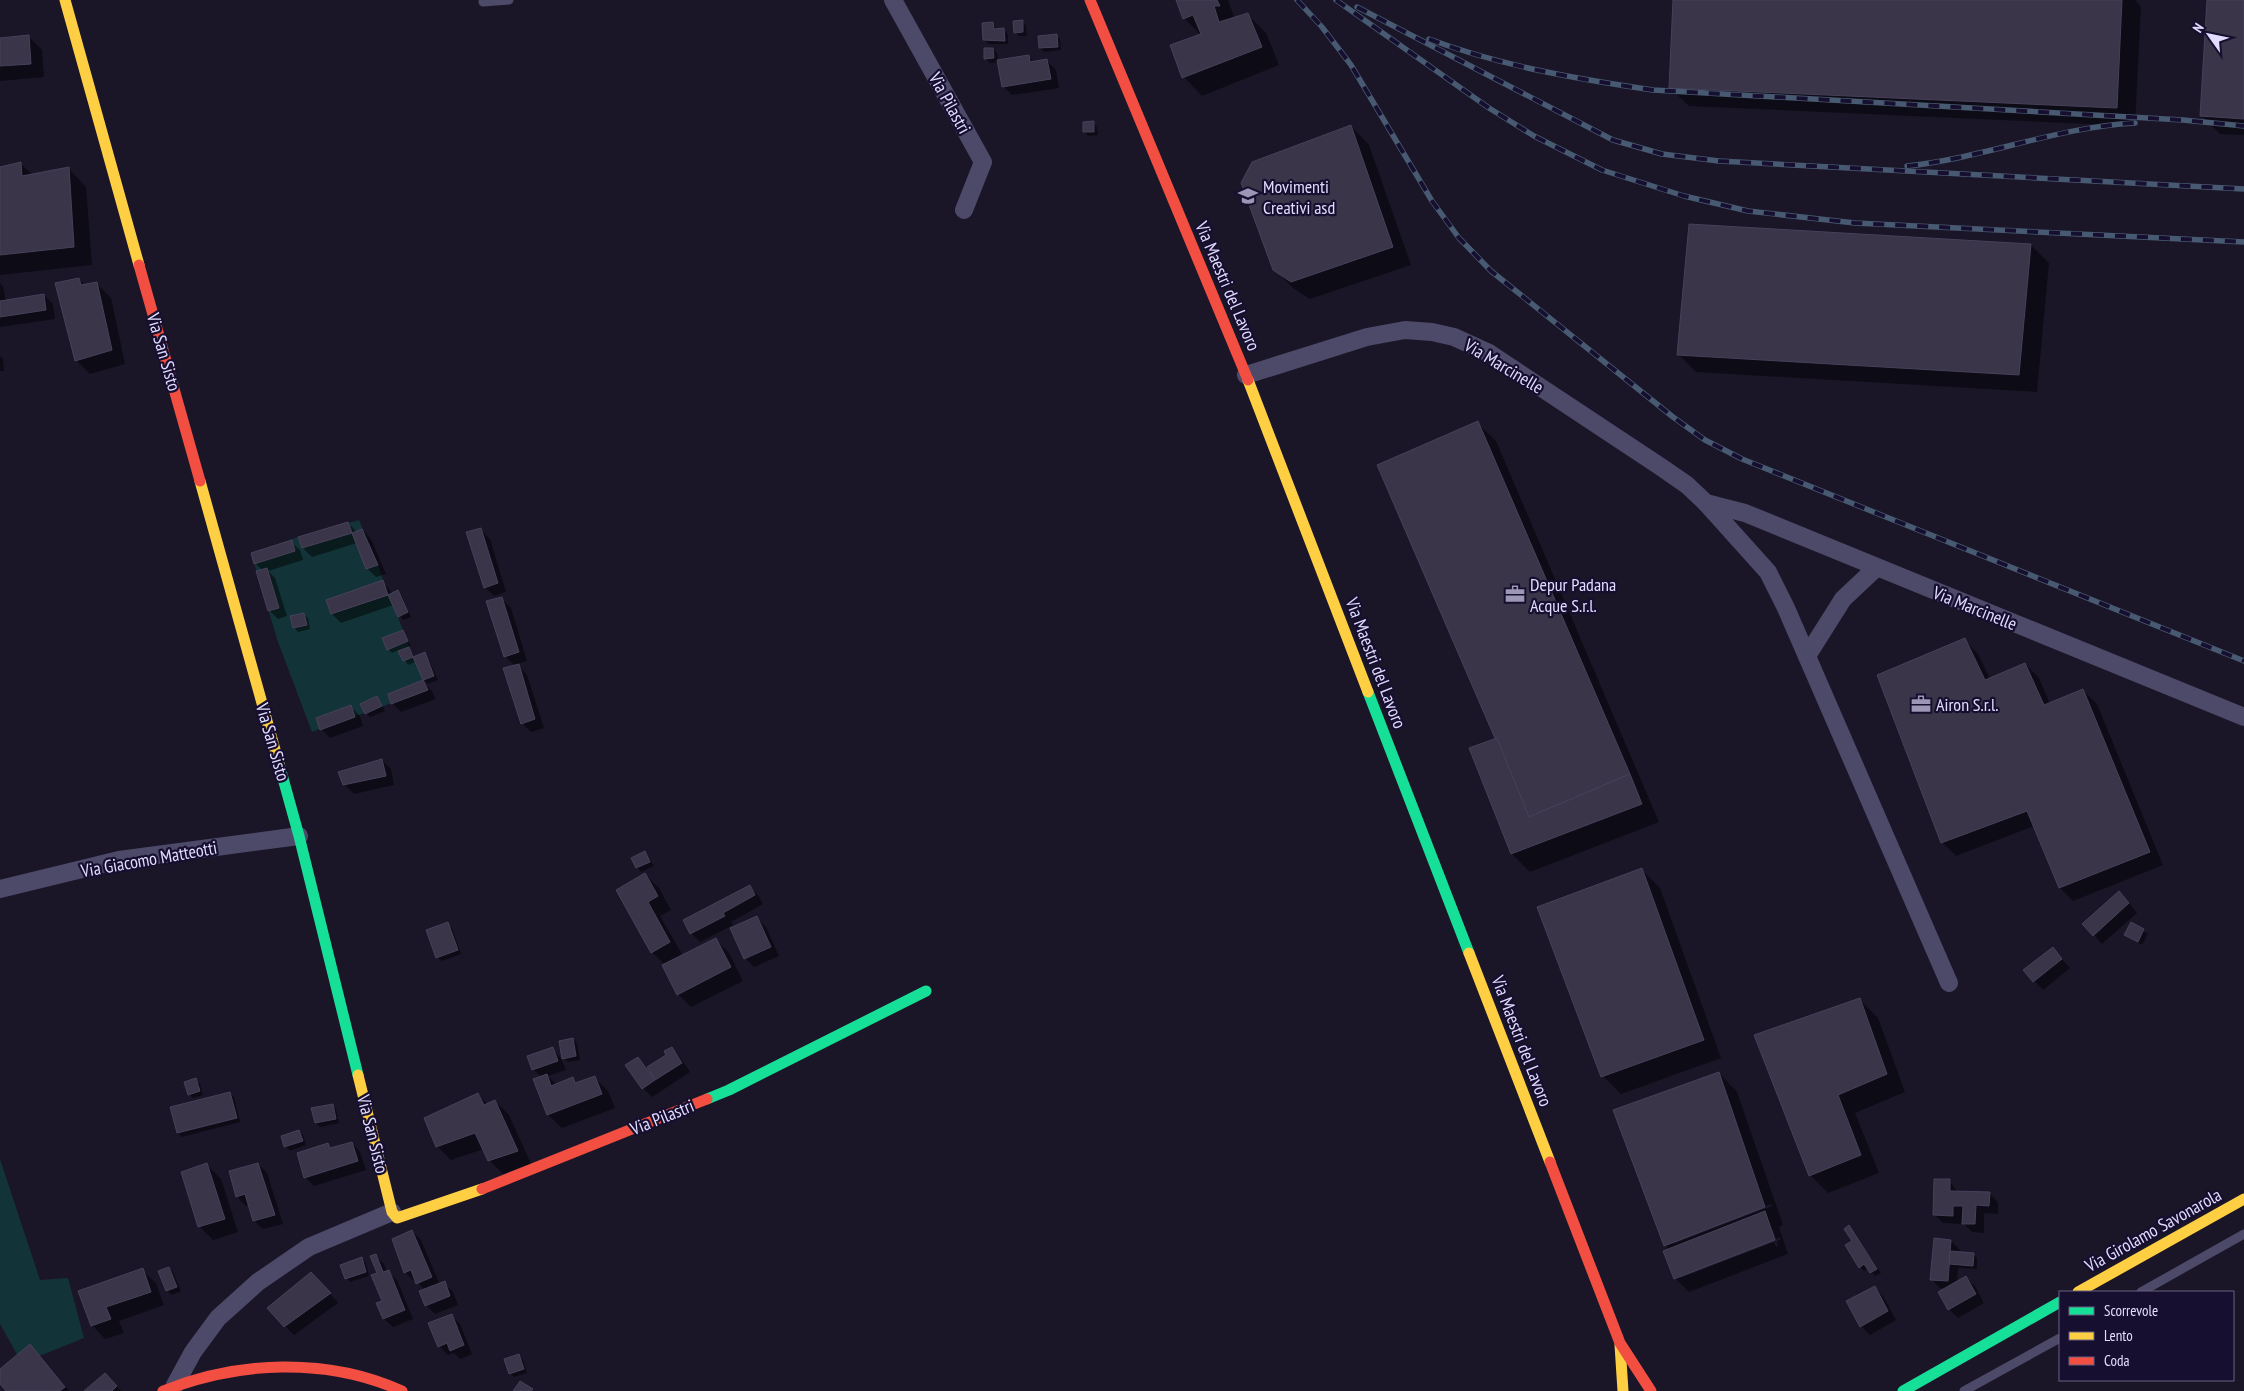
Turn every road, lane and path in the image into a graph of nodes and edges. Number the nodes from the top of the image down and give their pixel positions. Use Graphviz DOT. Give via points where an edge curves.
graph roads {
  1 [pos="65,0"];
  2 [pos="509,0"];
  3 [pos="893,0"];
  4 [pos="1090,0"];
  5 [pos="483,2"];
  6 [pos="964,210"];
  7 [pos="1246,375"];
  8 [pos="1706,503"];
  9 [pos="1876,568"];
  10 [pos="1807,656"];
  11 [pos="2244,717"];
  12 [pos="299,836"];
  13 [pos="0,889"];
  14 [pos="1949,983"];
  15 [pos="926,991"];
  16 [pos="2244,1199"];
  17 [pos="392,1212"];
  18 [pos="2244,1234"];
  19 [pos="2080,1291"];
  20 [pos="2143,1291"];
  21 [pos="2059,1303"];
  22 [pos="2059,1339"];
  23 [pos="1620,1343"];
  24 [pos="169,1388"];
  25 [pos="402,1391"];
  26 [pos="1623,1391"];
  27 [pos="1651,1391"];
  28 [pos="1903,1391"];
  29 [pos="1964,1391"];
  1 -- 12 [label="street, Via San Sisto"];
  2 -- 5 [label="lane"];
  3 -- 6 [label="street, Via Pilastri" via="983,162"];
  4 -- 7 [label="street, Via Maestri del Lavoro"];
  7 -- 8 [label="street, Via Marcinelle" via="1367,337 1405,330 1454,337 1489,353 1687,485"];
  7 -- 23 [label="street, Via Maestri del Lavoro"];
  8 -- 9 [label="street, Via Marcinelle" via="1745,513"];
  8 -- 10 [label="street, Via Marcinelle" via="1768,572"];
  9 -- 10 [label="street" via="1843,599"];
  9 -- 11 [label="street, Via Marcinelle"];
  10 -- 14 [label="street, Via Marcinelle"];
  12 -- 13 [label="street, Via Giacomo Matteotti" via="119,860"];
  12 -- 17 [label="street, Via San Sisto"];
  15 -- 17 [label="street, Via Pilastri" via="729,1090 503,1182 397,1218"];
  16 -- 19 [label="street, Via Girolamo Savonarola"];
  17 -- 24 [label="street" via="309,1247 258,1282 218,1318"];
  18 -- 20 [label="lane"];
  21 -- 28 [label="street"];
  22 -- 29 [label="lane"];
  23 -- 26 [label="street"];
  23 -- 27 [label="street"];
  24 -- 25 [label="street" via="201,1376 248,1367 293,1366 356,1376"];
}
